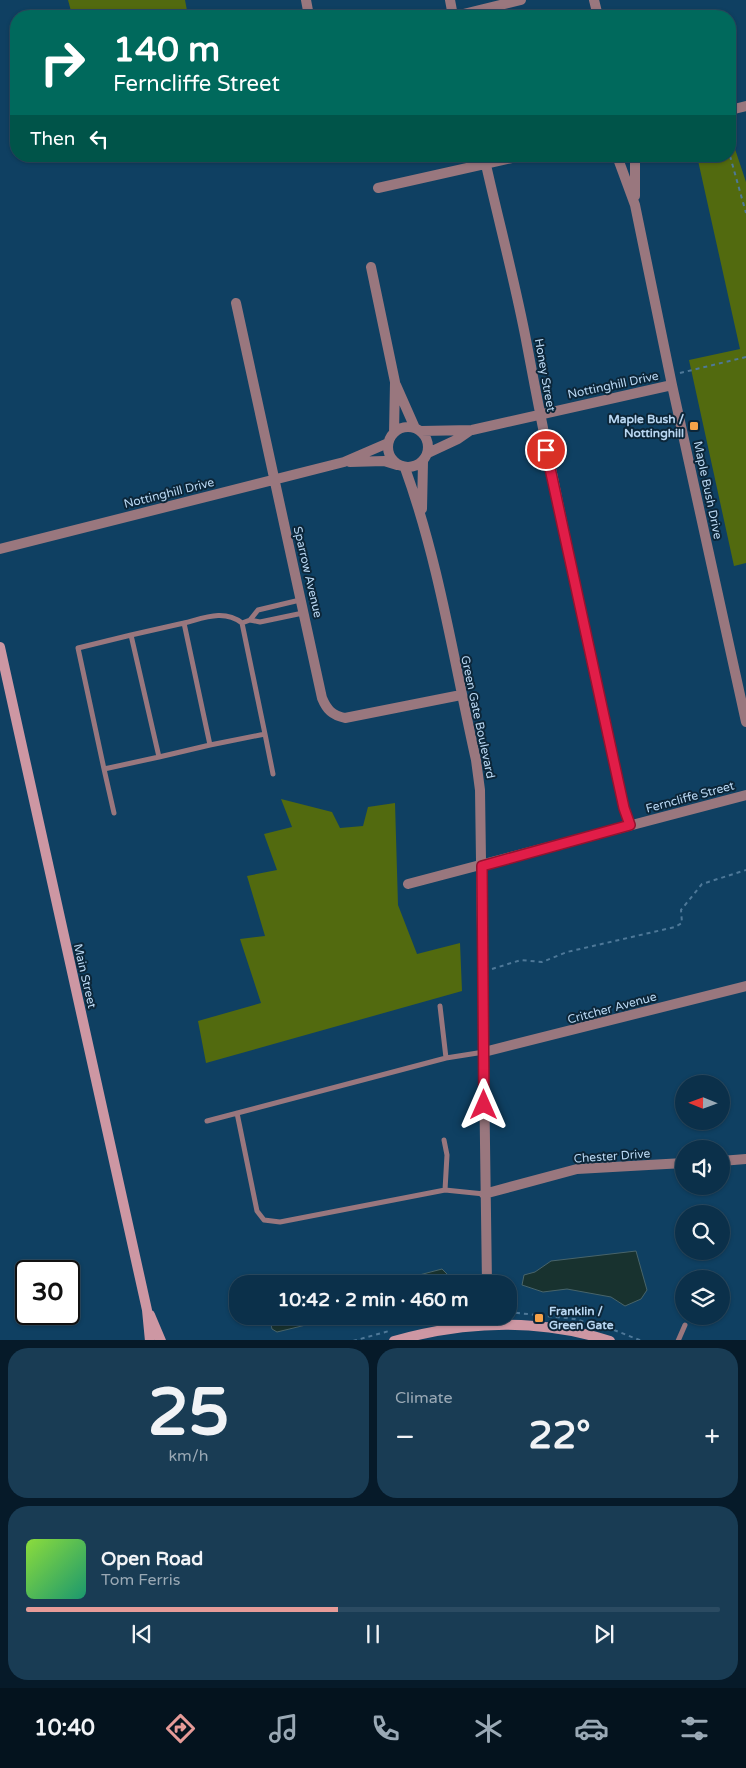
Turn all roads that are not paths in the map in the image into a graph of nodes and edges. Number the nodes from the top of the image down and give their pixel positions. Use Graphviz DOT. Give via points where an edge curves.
graph roads {
  1 [pos="520,0"];
  2 [pos="479,10"];
  3 [pos="477,162"];
  4 [pos="485,162"];
  5 [pos="619,162"];
  6 [pos="635,162"];
  7 [pos="378,188"];
  8 [pos="635,205"];
  9 [pos="371,268"];
  10 [pos="236,303"];
  11 [pos="671,380"];
  12 [pos="395,382"];
  13 [pos="539,414"];
  14 [pos="418,430"];
  15 [pos="472,430"];
  16 [pos="391,438"];
  17 [pos="428,453"];
  18 [pos="344,462"];
  19 [pos="423,462"];
  20 [pos="401,466"];
  21 [pos="274,480"];
  22 [pos="422,518"];
  23 [pos="0,548"];
  24 [pos="302,600"];
  25 [pos="304,613"];
  26 [pos="250,620"];
  27 [pos="184,623"];
  28 [pos="242,623"];
  29 [pos="130,635"];
  30 [pos="0,647"];
  31 [pos="461,695"];
  32 [pos="746,722"];
  33 [pos="264,734"];
  34 [pos="210,745"];
  35 [pos="159,757"];
  36 [pos="104,769"];
  37 [pos="273,774"];
  38 [pos="746,795"];
  39 [pos="114,813"];
  40 [pos="630,825"];
  41 [pos="482,866"];
  42 [pos="408,884"];
  43 [pos="746,986"];
  44 [pos="440,1006"];
  45 [pos="484,1052"];
  46 [pos="446,1058"];
  47 [pos="237,1113"];
  48 [pos="207,1121"];
  49 [pos="444,1140"];
  50 [pos="746,1159"];
  51 [pos="730,1160"];
  52 [pos="675,1164"];
  53 [pos="445,1190"];
  54 [pos="484,1194"];
  55 [pos="487,1275"];
  56 [pos="147,1310"];
  57 [pos="517,1323"];
  58 [pos="464,1325"];
  59 [pos="685,1325"];
  60 [pos="150,1340"];
  61 [pos="161,1340"];
  62 [pos="394,1340"];
  63 [pos="610,1340"];
  64 [pos="678,1340"];
  1 -- 2 [label="street"];
  3 -- 7 [label="street"];
  4 -- 13 [label="street, Honey Street" via="527,344"];
  5 -- 8 [label="street, Maple Bush Drive"];
  6 -- 8 [label="street, Maple Bush Drive"];
  8 -- 11 [label="street, Maple Bush Drive"];
  9 -- 12 [label="street"];
  10 -- 21 [label="street, Sparrow Avenue"];
  11 -- 13 [label="street, Nottinghill Drive"];
  11 -- 32 [label="street, Maple Bush Drive"];
  12 -- 14 [label="street"];
  12 -- 16 [label="street"];
  13 -- 15 [label="street, Nottinghill Drive"];
  13 -- 40 [label="street, Honey Street"];
  14 -- 15 [label="street, Nottinghill Drive"];
  14 -- 16 [label="street" via="403,427"];
  14 -- 17 [label="street" via="428,441"];
  15 -- 17 [label="street, Nottinghill Drive"];
  16 -- 18 [label="street, Nottinghill Drive"];
  16 -- 20 [label="street" via="389,455"];
  17 -- 19 [label="street"];
  18 -- 20 [label="street, Nottinghill Drive" via="384,461"];
  18 -- 21 [label="street, Nottinghill Drive"];
  19 -- 20 [label="street" via="414,467"];
  19 -- 22 [label="street, Green Gate Boulevard"];
  20 -- 22 [label="street, Green Gate Boulevard"];
  21 -- 23 [label="street, Nottinghill Drive"];
  21 -- 24 [label="street, Sparrow Avenue"];
  22 -- 31 [label="street, Green Gate Boulevard"];
  24 -- 25 [label="street, Sparrow Avenue"];
  24 -- 26 [label="lane" via="258,610"];
  25 -- 26 [label="lane" via="260,622"];
  25 -- 31 [label="street, Sparrow Avenue" via="322,698 326,709 334,716 358,716"];
  26 -- 28 [label="lane"];
  27 -- 28 [label="lane" via="220,614"];
  27 -- 29 [label="lane"];
  27 -- 34 [label="lane"];
  28 -- 33 [label="lane"];
  29 -- 35 [label="lane"];
  29 -- 36 [label="lane" via="78,648"];
  30 -- 56 [label="main road, Main Street"];
  31 -- 41 [label="street, Green Gate Boulevard" via="480,790"];
  33 -- 34 [label="lane"];
  33 -- 37 [label="lane"];
  34 -- 35 [label="lane"];
  35 -- 36 [label="lane"];
  36 -- 39 [label="lane"];
  38 -- 40 [label="street, Ferncliffe Street"];
  40 -- 41 [label="street, Ferncliffe Street"];
  41 -- 42 [label="street, Ferncliffe Street"];
  41 -- 45 [label="street, Green Gate Boulevard"];
  43 -- 45 [label="street, Critcher Avenue"];
  44 -- 46 [label="lane"];
  45 -- 46 [label="lane"];
  45 -- 54 [label="street, Green Gate Boulevard"];
  46 -- 47 [label="lane"];
  47 -- 48 [label="lane"];
  47 -- 53 [label="lane" via="257,1210 264,1220 280,1222"];
  49 -- 53 [label="lane" via="448,1155"];
  50 -- 51 [label="street"];
  52 -- 54 [label="street, Chester Drive" via="577,1170"];
  53 -- 54 [label="lane"];
  54 -- 55 [label="street, Green Gate Boulevard"];
  56 -- 60 [label="main road, Main Street"];
  56 -- 61 [label="main road, Main Street"];
  57 -- 63 [label="main road" via="550,1326"];
  58 -- 62 [label="main road"];
  59 -- 64 [label="lane"];
}
